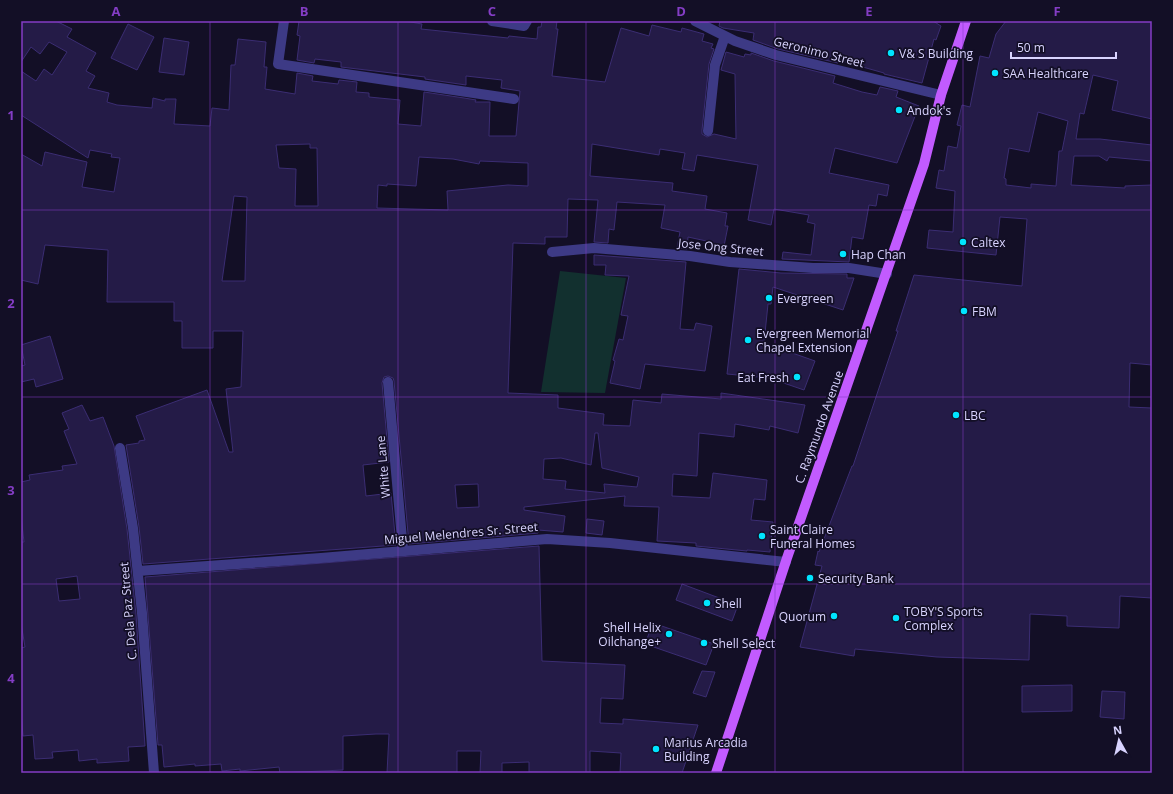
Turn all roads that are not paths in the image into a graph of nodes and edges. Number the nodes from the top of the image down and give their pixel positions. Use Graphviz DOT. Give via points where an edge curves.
graph roads {
  1 [pos="284,21"];
  2 [pos="492,21"];
  3 [pos="527,21"];
  4 [pos="695,21"];
  5 [pos="966,21"];
  6 [pos="725,36"];
  7 [pos="941,95"];
  8 [pos="514,99"];
  9 [pos="708,131"];
  10 [pos="552,252"];
  11 [pos="887,274"];
  12 [pos="388,382"];
  13 [pos="120,448"];
  14 [pos="403,550"];
  15 [pos="786,562"];
  16 [pos="138,571"];
  17 [pos="154,773"];
  18 [pos="716,773"];
  1 -- 8 [label="street" via="278,64"];
  2 -- 3 [label="street" via="524,26"];
  4 -- 6 [label="street, Geronimo Street"];
  5 -- 7 [label="main road, C. Raymundo Avenue"];
  6 -- 7 [label="street, Geronimo Street" via="776,55"];
  6 -- 9 [label="street" via="714,73"];
  7 -- 11 [label="main road, C. Raymundo Avenue" via="924,164"];
  10 -- 11 [label="street, Jose Ong Street" via="594,248 730,262 849,268"];
  11 -- 15 [label="main road, C. Raymundo Avenue"];
  12 -- 14 [label="street, White Lane"];
  13 -- 16 [label="street, C. Dela Paz Street"];
  14 -- 15 [label="street, Miguel Melendres Sr. Street" via="547,539 625,544"];
  14 -- 16 [label="street, Miguel Melendres Sr. Street"];
  15 -- 18 [label="main road, C. Raymundo Avenue"];
  16 -- 17 [label="street, C. Dela Paz Street"];
}
